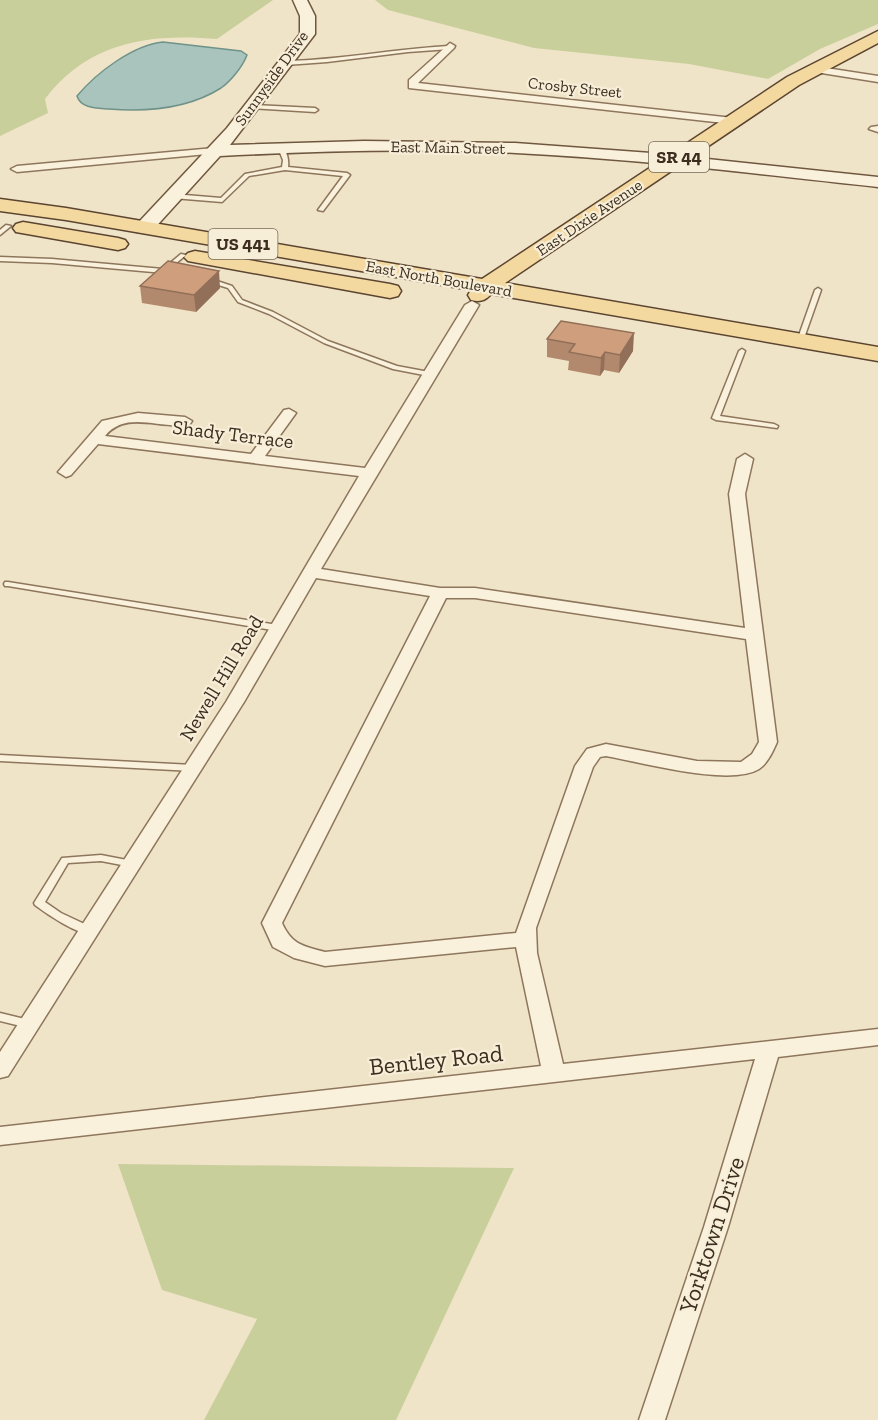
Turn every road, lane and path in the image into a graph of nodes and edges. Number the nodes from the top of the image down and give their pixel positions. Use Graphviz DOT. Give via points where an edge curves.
graph roads {
  1 [pos="300,0"];
  2 [pos="878,36"];
  3 [pos="449,47"];
  4 [pos="286,63"];
  5 [pos="813,69"];
  6 [pos="878,79"];
  7 [pos="252,107"];
  8 [pos="315,110"];
  9 [pos="733,121"];
  10 [pos="281,148"];
  11 [pos="214,151"];
  12 [pos="603,154"];
  13 [pos="675,160"];
  14 [pos="285,168"];
  15 [pos="17,169"];
  16 [pos="878,182"];
  17 [pos="633,188"];
  18 [pos="173,196"];
  19 [pos="0,205"];
  20 [pos="321,210"];
  21 [pos="3,228"];
  22 [pos="143,242"];
  23 [pos="542,248"];
  24 [pos="0,259"];
  25 [pos="178,264"];
  26 [pos="164,271"];
  27 [pos="202,278"];
  28 [pos="818,290"];
  29 [pos="414,295"];
  30 [pos="478,296"];
  31 [pos="449,301"];
  32 [pos="569,301"];
  33 [pos="800,341"];
  34 [pos="742,351"];
  35 [pos="878,354"];
  36 [pos="429,374"];
  37 [pos="878,374"];
  38 [pos="289,412"];
  39 [pos="185,421"];
  40 [pos="774,426"];
  41 [pos="92,439"];
  42 [pos="256,458"];
  43 [pos="745,459"];
  44 [pos="66,472"];
  45 [pos="369,473"];
  46 [pos="311,572"];
  47 [pos="8,584"];
  48 [pos="440,593"];
  49 [pos="278,628"];
  50 [pos="754,633"];
  51 [pos="0,758"];
  52 [pos="193,768"];
  53 [pos="132,864"];
  54 [pos="88,931"];
  55 [pos="526,939"];
  56 [pos="0,1017"];
  57 [pos="30,1024"];
  58 [pos="878,1037"];
  59 [pos="769,1049"];
  60 [pos="0,1070"];
  61 [pos="554,1073"];
  62 [pos="0,1136"];
  63 [pos="652,1420"];
  1 -- 4 [label="street, Sunnyside Drive" via="307,10 307,34"];
  2 -- 5 [label="main road, East Dixie Avenue / SR 44"];
  3 -- 4 [label="lane"];
  3 -- 9 [label="street, Crosby Street" via="419,73 413,86"];
  4 -- 7 [label="street, Sunnyside Drive"];
  5 -- 6 [label="street"];
  5 -- 9 [label="main road, East Dixie Avenue / SR 44"];
  7 -- 8 [label="lane"];
  7 -- 11 [label="street, Sunnyside Drive"];
  9 -- 13 [label="main road, East Dixie Avenue / SR 44"];
  10 -- 11 [label="street, East Main Street"];
  10 -- 12 [label="street, East Main Street" via="451,146"];
  10 -- 14 [label="lane"];
  11 -- 15 [label="street, East Main Street"];
  11 -- 18 [label="street, Sunnyside Drive"];
  12 -- 13 [label="street, East Main Street"];
  12 -- 17 [label="street" via="627,168"];
  13 -- 16 [label="street, East Main Street"];
  13 -- 17 [label="main road, East Dixie Avenue / SR 44"];
  14 -- 18 [label="lane" via="248,175 222,200"];
  14 -- 20 [label="lane" via="347,175"];
  17 -- 23 [label="main road, East Dixie Avenue / SR 44"];
  18 -- 22 [label="street, Sunnyside Drive"];
  19 -- 22 [label="main road, East North Boulevard / US 441"];
  21 -- 22 [label="main road, East North Boulevard / US 441"];
  22 -- 25 [label="main road, East North Boulevard / US 441"];
  22 -- 30 [label="main road, East North Boulevard / US 441"];
  23 -- 30 [label="main road, East Dixie Avenue / SR 44"];
  23 -- 32 [label="main road" via="542,281 549,290"];
  24 -- 26 [label="lane"];
  25 -- 26 [label="lane"];
  25 -- 26 [label="lane"];
  25 -- 29 [label="main road, East North Boulevard / US 441"];
  27 -- 36 [label="lane" via="230,287 240,300 326,342 396,368"];
  28 -- 33 [label="lane"];
  30 -- 31 [label="main road, East North Boulevard / US 441"];
  30 -- 32 [label="main road, East North Boulevard / US 441"];
  30 -- 34 [label="main road, East North Boulevard / US 441"];
  30 -- 36 [label="street, Newell Hill Road"];
  32 -- 33 [label="main road, East North Boulevard / US 441"];
  33 -- 35 [label="main road, East North Boulevard / US 441"];
  34 -- 37 [label="main road, East North Boulevard / US 441"];
  34 -- 40 [label="lane" via="716,418"];
  36 -- 45 [label="street, Newell Hill Road"];
  38 -- 42 [label="street"];
  39 -- 41 [label="street, Shady Terrace" via="127,418 107,424"];
  41 -- 42 [label="street, Shady Terrace"];
  41 -- 44 [label="street, Shady Terrace"];
  42 -- 45 [label="street, Shady Terrace"];
  43 -- 50 [label="street" via="737,494"];
  45 -- 46 [label="street, Newell Hill Road"];
  46 -- 48 [label="street"];
  46 -- 49 [label="street, Newell Hill Road"];
  47 -- 49 [label="lane"];
  48 -- 50 [label="street" via="475,593"];
  48 -- 55 [label="street" via="272,923 280,942 325,959"];
  49 -- 52 [label="street, Newell Hill Road"];
  50 -- 55 [label="street" via="768,742 760,760 743,768 716,769 606,750 594,753 584,766 526,928"];
  51 -- 52 [label="lane"];
  52 -- 53 [label="street, Newell Hill Road"];
  53 -- 54 [label="street, Newell Hill Road"];
  53 -- 54 [label="lane" via="101,858 65,860 39,903"];
  54 -- 57 [label="street, Newell Hill Road"];
  55 -- 61 [label="street"];
  56 -- 57 [label="lane"];
  57 -- 60 [label="street, Newell Hill Road"];
  58 -- 59 [label="street, Bentley Road"];
  59 -- 61 [label="street, Bentley Road"];
  59 -- 63 [label="street, Yorktown Drive"];
  61 -- 62 [label="street, Bentley Road"];
}
